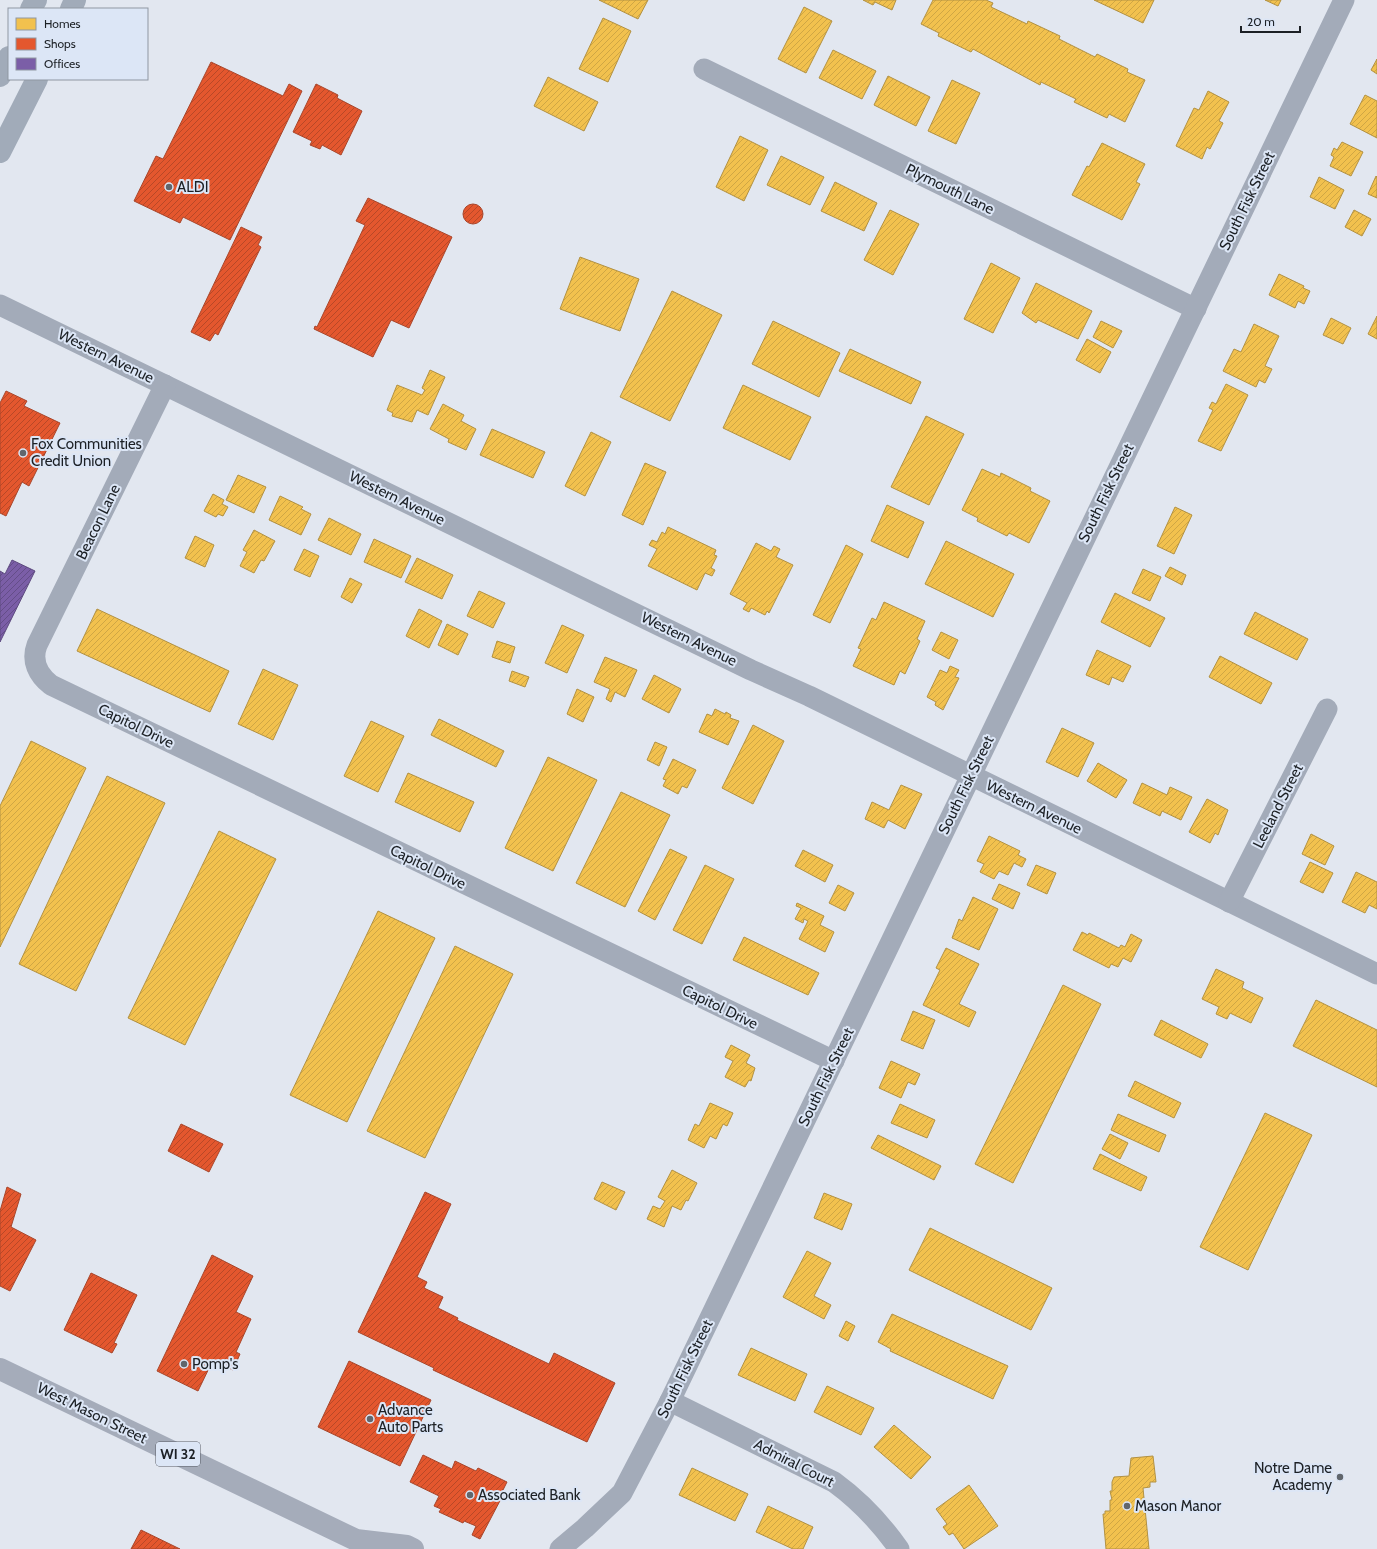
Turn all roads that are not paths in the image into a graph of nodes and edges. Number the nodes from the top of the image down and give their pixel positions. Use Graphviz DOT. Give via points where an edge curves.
graph roads {
  1 [pos="1344,0"];
  2 [pos="8,58"];
  3 [pos="704,69"];
  4 [pos="0,76"];
  5 [pos="36,80"];
  6 [pos="0,152"];
  7 [pos="0,305"];
  8 [pos="1196,308"];
  9 [pos="165,385"];
  10 [pos="35,659"];
  11 [pos="1327,709"];
  12 [pos="971,776"];
  13 [pos="1229,902"];
  14 [pos="1377,974"];
  15 [pos="834,1061"];
  16 [pos="0,1369"];
  17 [pos="670,1401"];
  18 [pos="360,1545"];
  19 [pos="413,1549"];
  20 [pos="560,1549"];
  21 [pos="899,1549"];
  1 -- 8 [label="street, South Fisk Street"];
  2 -- 4 [label="main road"];
  3 -- 8 [label="street, Plymouth Lane"];
  5 -- 6 [label="main road"];
  7 -- 9 [label="street, Western Avenue"];
  8 -- 12 [label="street, South Fisk Street"];
  9 -- 10 [label="street, Beacon Lane" via="39,641"];
  9 -- 12 [label="street, Western Avenue"];
  10 -- 15 [label="street, Capitol Drive" via="42,677 51,685"];
  11 -- 13 [label="street, Leeland Street"];
  12 -- 13 [label="street, Western Avenue"];
  12 -- 15 [label="street, South Fisk Street"];
  13 -- 14 [label="street, Western Avenue"];
  15 -- 17 [label="street, South Fisk Street"];
  16 -- 18 [label="main road, West Mason Street / WI 32"];
  17 -- 20 [label="street, South Fisk Street" via="622,1493"];
  17 -- 21 [label="street, Admiral Court" via="834,1482 858,1500"];
  18 -- 19 [label="main road, West Mason Street / WI 32" via="407,1546"];
}
